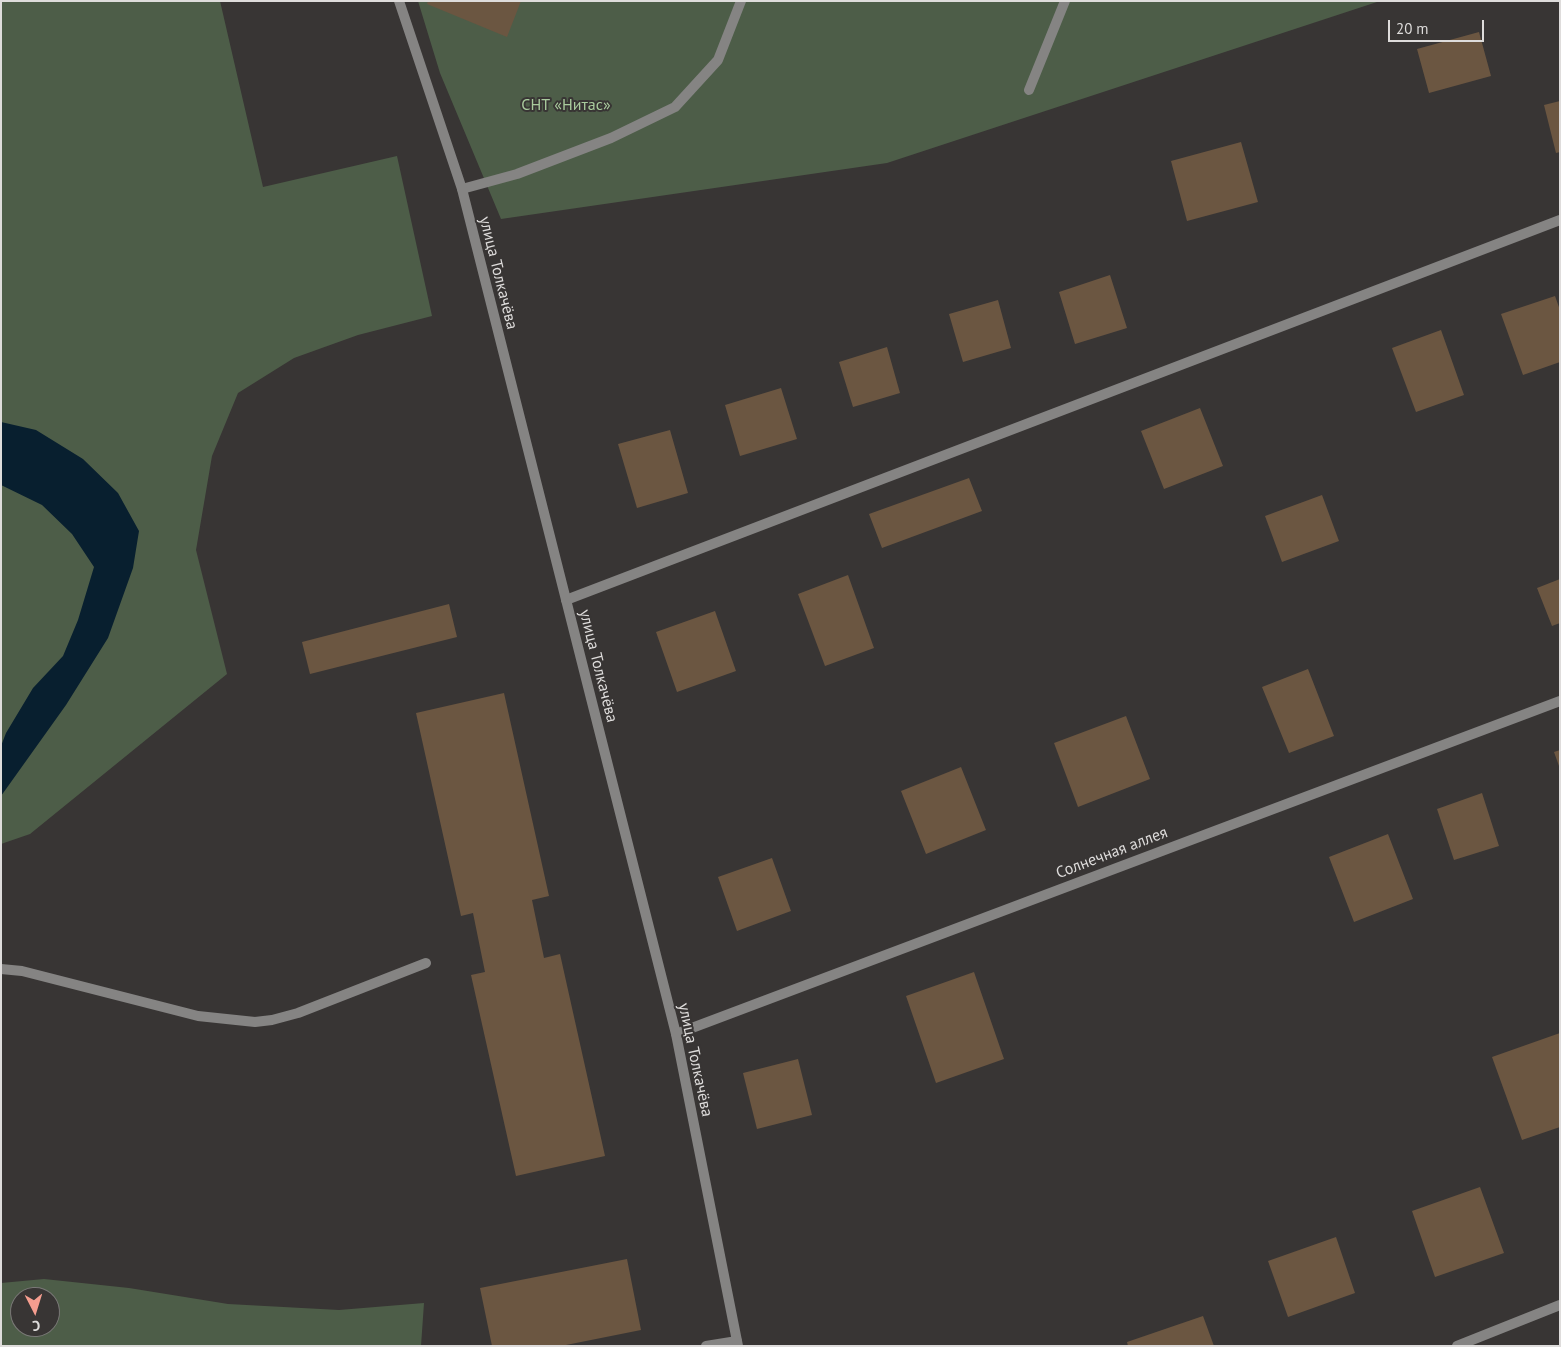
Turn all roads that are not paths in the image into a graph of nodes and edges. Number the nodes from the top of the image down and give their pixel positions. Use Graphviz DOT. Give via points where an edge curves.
graph roads {
  1 [pos="741,1"];
  2 [pos="1065,1"];
  3 [pos="400,2"];
  4 [pos="1029,90"];
  5 [pos="462,189"];
  6 [pos="1560,220"];
  7 [pos="566,600"];
  8 [pos="1560,701"];
  9 [pos="426,963"];
  10 [pos="1,969"];
  11 [pos="676,1034"];
  12 [pos="1560,1305"];
  13 [pos="737,1344"];
  14 [pos="706,1346"];
  15 [pos="1457,1346"];
  1 -- 5 [label="street" via="718,60 675,107 611,138 517,174"];
  2 -- 4 [label="street"];
  3 -- 5 [label="street, улица Толкачёва"];
  5 -- 7 [label="street, улица Толкачёва"];
  6 -- 7 [label="street"];
  7 -- 11 [label="street, улица Толкачёва"];
  8 -- 11 [label="street, Солнечная аллея"];
  9 -- 10 [label="street" via="298,1013 255,1022 198,1016 22,971"];
  11 -- 13 [label="street, улица Толкачёва"];
  12 -- 15 [label="street"];
  13 -- 14 [label="street"];
}
